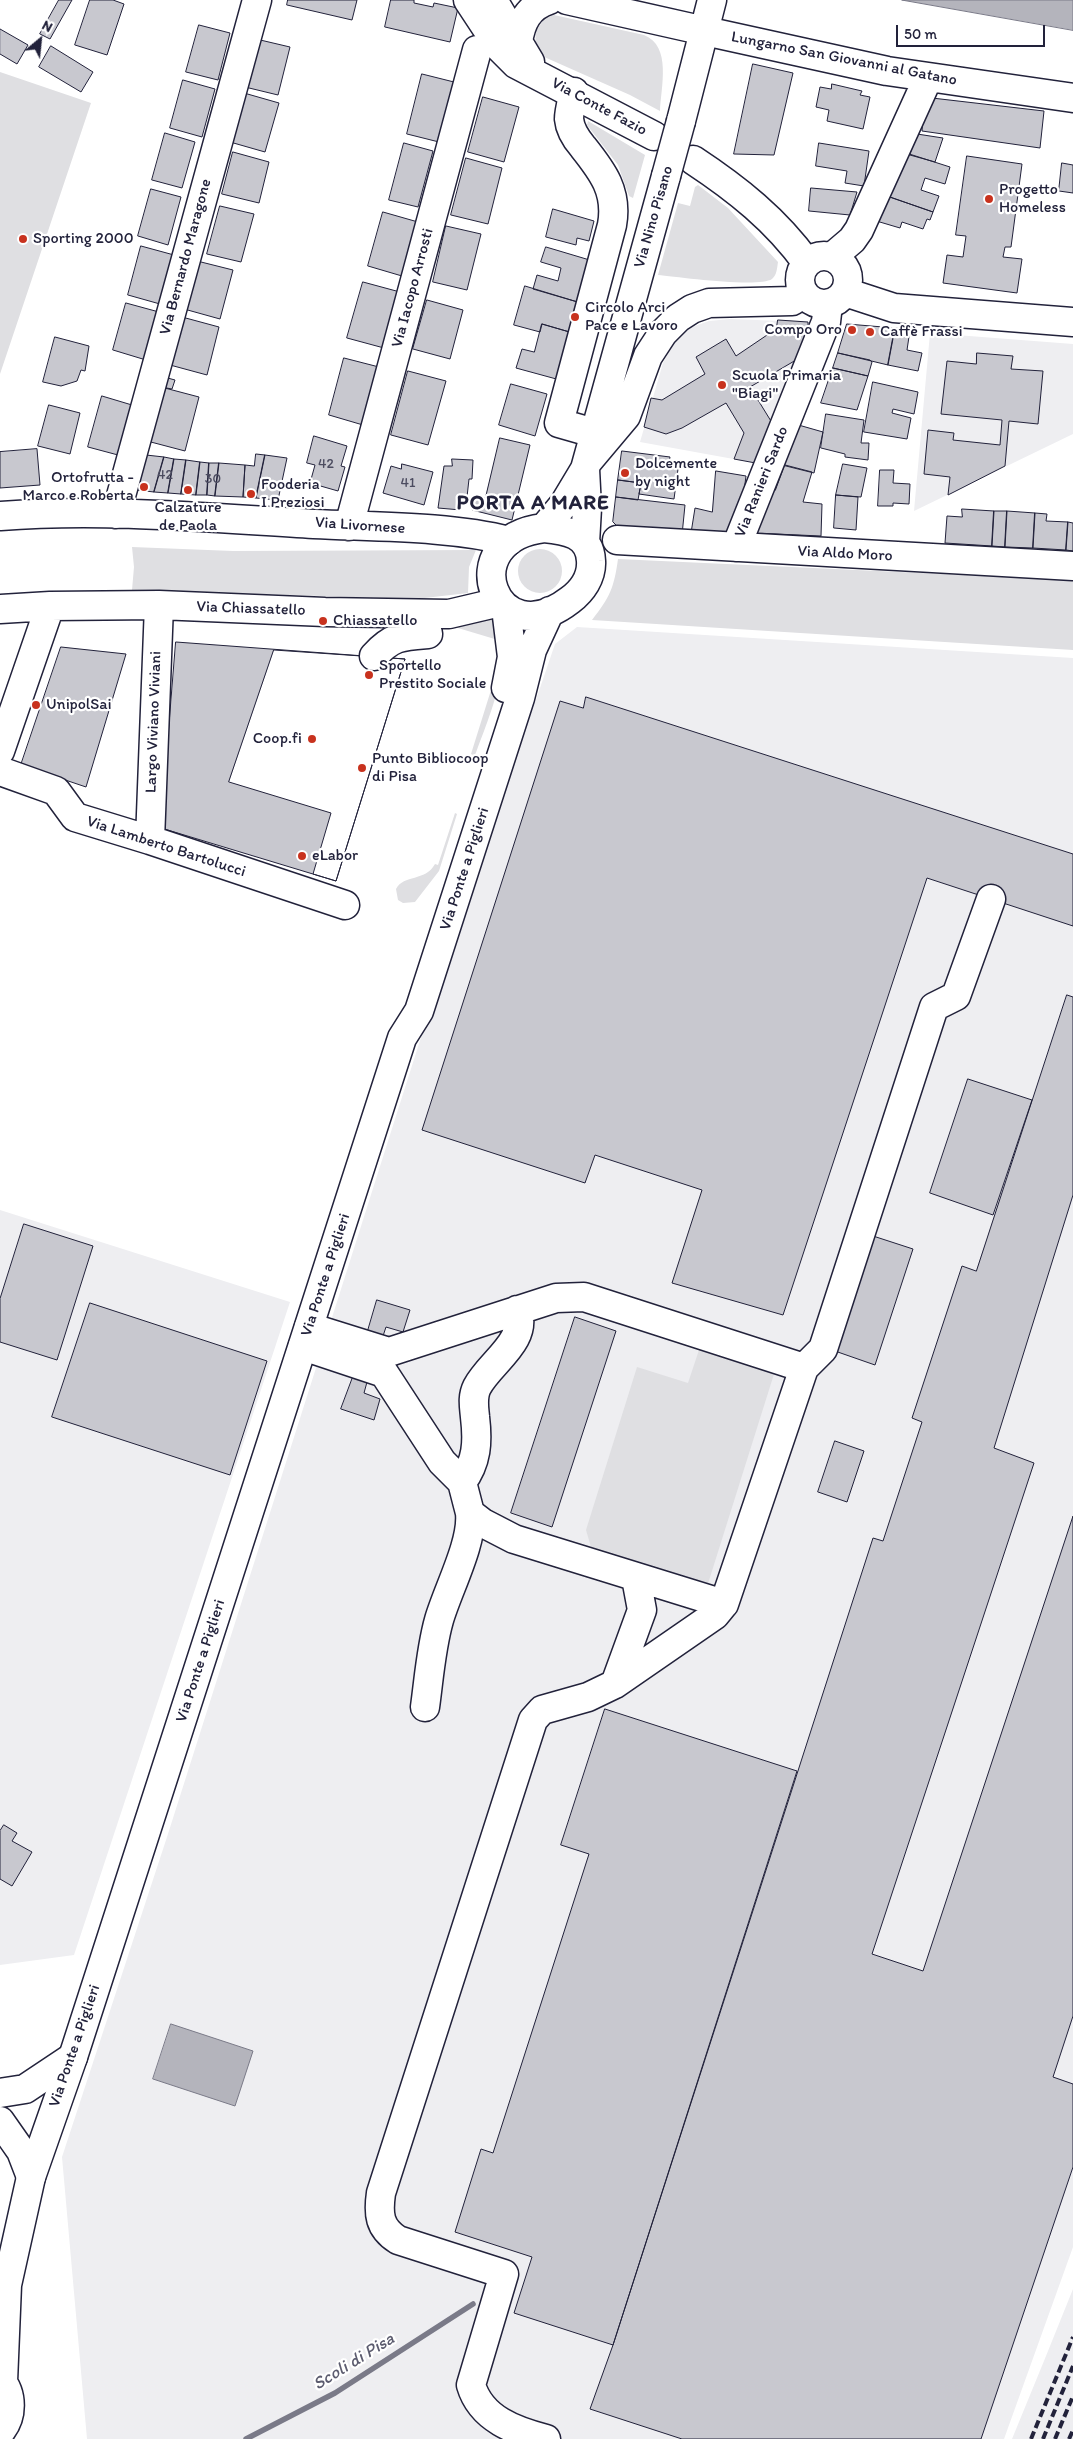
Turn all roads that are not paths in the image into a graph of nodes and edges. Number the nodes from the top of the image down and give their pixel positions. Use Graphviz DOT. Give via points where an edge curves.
graph roads {
  1 [pos="257,0"];
  2 [pos="468,0"];
  3 [pos="494,0"];
  4 [pos="549,0"];
  5 [pos="567,0"];
  6 [pos="712,0"];
  7 [pos="706,31"];
  8 [pos="518,42"];
  9 [pos="477,50"];
  10 [pos="545,78"];
  11 [pos="928,78"];
  12 [pos="574,92"];
  13 [pos="1073,98"];
  14 [pos="654,136"];
  15 [pos="693,160"];
  16 [pos="820,260"];
  17 [pos="804,293"];
  18 [pos="837,298"];
  19 [pos="1073,322"];
  20 [pos="594,433"];
  21 [pos="587,465"];
  22 [pos="116,514"];
  23 [pos="0,516"];
  24 [pos="349,526"];
  25 [pos="544,528"];
  26 [pos="617,540"];
  27 [pos="510,541"];
  28 [pos="585,543"];
  29 [pos="736,547"];
  30 [pos="1073,566"];
  31 [pos="159,605"];
  32 [pos="503,605"];
  33 [pos="50,606"];
  34 [pos="0,609"];
  35 [pos="550,611"];
  36 [pos="429,631"];
  37 [pos="374,656"];
  38 [pos="0,751"];
  39 [pos="0,771"];
  40 [pos="0,789"];
  41 [pos="45,805"];
  42 [pos="150,840"];
  43 [pos="991,899"];
  44 [pos="345,905"];
  45 [pos="402,1038"];
  46 [pos="517,1310"];
  47 [pos="306,1337"];
  48 [pos="804,1368"];
  49 [pos="462,1482"];
  50 [pos="470,1513"];
  51 [pos="636,1578"];
  52 [pos="724,1604"];
  53 [pos="615,1684"];
  54 [pos="425,1707"];
  55 [pos="73,2057"];
  56 [pos="0,2093"];
  57 [pos="0,2121"];
  58 [pos="31,2177"];
  59 [pos="3,2292"];
  60 [pos="1,2380"];
  61 [pos="7,2431"];
  62 [pos="546,2439"];
  1 -- 22 [label="street, Via Bernardo Maragone"];
  2 -- 10 [label="street, Via Conte Fazio" via="505,54 526,70"];
  3 -- 8 [label="street, Via Conte Fazio"];
  4 -- 8 [label="street" via="536,6 525,17"];
  5 -- 7 [label="street, Lungarno San Giovanni al Gatano"];
  6 -- 7 [label="street, Via Nino Pisano"];
  7 -- 11 [label="street, Lungarno San Giovanni al Gatano"];
  7 -- 20 [label="street, Via Nino Pisano, bridge"];
  8 -- 10 [label="street, Via Conte Fazio"];
  9 -- 24 [label="street, Via Iacopo Arrosti"];
  10 -- 12 [label="street, Via Conte Fazio"];
  11 -- 13 [label="street, Lungarno San Giovanni al Gatano"];
  11 -- 16 [label="street" via="859,230 848,244"];
  12 -- 14 [label="street, Via Conte Fazio"];
  12 -- 20 [label="street" via="569,118 571,127 609,184 615,209 559,423"];
  15 -- 16 [label="street" via="729,184"];
  16 -- 17 [label="street" via="800,276"];
  16 -- 18 [label="street" via="840,261 846,272 848,280"];
  17 -- 18 [label="street" via="814,302"];
  17 -- 21 [label="street" via="792,301 709,303 692,308 678,318 660,336 648,356 626,416"];
  18 -- 19 [label="street" via="894,308"];
  18 -- 29 [label="street, Via Ranieri Sardo"];
  20 -- 21 [label="street, Via Nino Pisano"];
  21 -- 25 [label="street, Via Nino Pisano" via="564,504"];
  21 -- 28 [label="street, Via Nino Pisano"];
  22 -- 23 [label="street, Via Livornese"];
  22 -- 24 [label="street, Via Livornese"];
  24 -- 27 [label="street, Via Livornese" via="481,535"];
  25 -- 27 [label="street" via="523,533"];
  25 -- 28 [label="street" via="571,532"];
  26 -- 29 [label="street, Via Aldo Moro"];
  27 -- 32 [label="street" via="495,560 490,577 492,590"];
  28 -- 35 [label="street" via="591,557 588,579 571,600"];
  29 -- 30 [label="street, Via Aldo Moro"];
  31 -- 33 [label="street, Via Chiassatello"];
  31 -- 36 [label="street, Via Chiassatello" via="325,612"];
  31 -- 42 [label="street, Largo Viviano Viviani"];
  32 -- 35 [label="street" via="516,613 528,615"];
  32 -- 36 [label="street, Via Chiassatello" via="450,614"];
  32 -- 45 [label="street, Via Ponte a Piglieri" via="512,657 510,673 418,964 405,1009"];
  33 -- 34 [label="street, Via Chiassatello"];
  33 -- 38 [label="street"];
  35 -- 45 [label="street, Via Ponte a Piglieri" via="532,650 419,1011"];
  36 -- 37 [label="street" via="396,638"];
  39 -- 42 [label="street, Via Lamberto Bartolucci" via="56,791 75,817"];
  40 -- 41 [label="street"];
  42 -- 44 [label="street, Via Lamberto Bartolucci"];
  43 -- 48 [label="street" via="956,996 934,1007 823,1349"];
  45 -- 47 [label="street, Via Ponte a Piglieri"];
  46 -- 47 [label="street" via="389,1352"];
  46 -- 48 [label="street" via="556,1298 584,1297"];
  46 -- 49 [label="street" via="520,1317 516,1337 474,1394 474,1462"];
  47 -- 49 [label="street" via="384,1373 442,1462"];
  47 -- 55 [label="street, Via Ponte a Piglieri"];
  48 -- 52 [label="street"];
  49 -- 50 [label="street"];
  50 -- 51 [label="street" via="514,1539"];
  50 -- 54 [label="street" via="472,1527 433,1646"];
  51 -- 52 [label="street"];
  51 -- 53 [label="street" via="642,1610"];
  52 -- 53 [label="street" via="715,1615"];
  53 -- 62 [label="street" via="588,1697 542,1710 530,1727 379,2207 384,2229 398,2240 504,2274 471,2385 474,2396 500,2421 514,2430"];
  55 -- 56 [label="street" via="25,2089"];
  55 -- 58 [label="street, Via Ponte a Piglieri"];
  57 -- 58 [label="street" via="21,2151"];
  58 -- 59 [label="street, Via Ponte a Piglieri"];
  59 -- 60 [label="street, Via Ponte a Piglieri"];
  60 -- 61 [label="street, Via Ponte a Piglieri" via="10,2401"];
}
